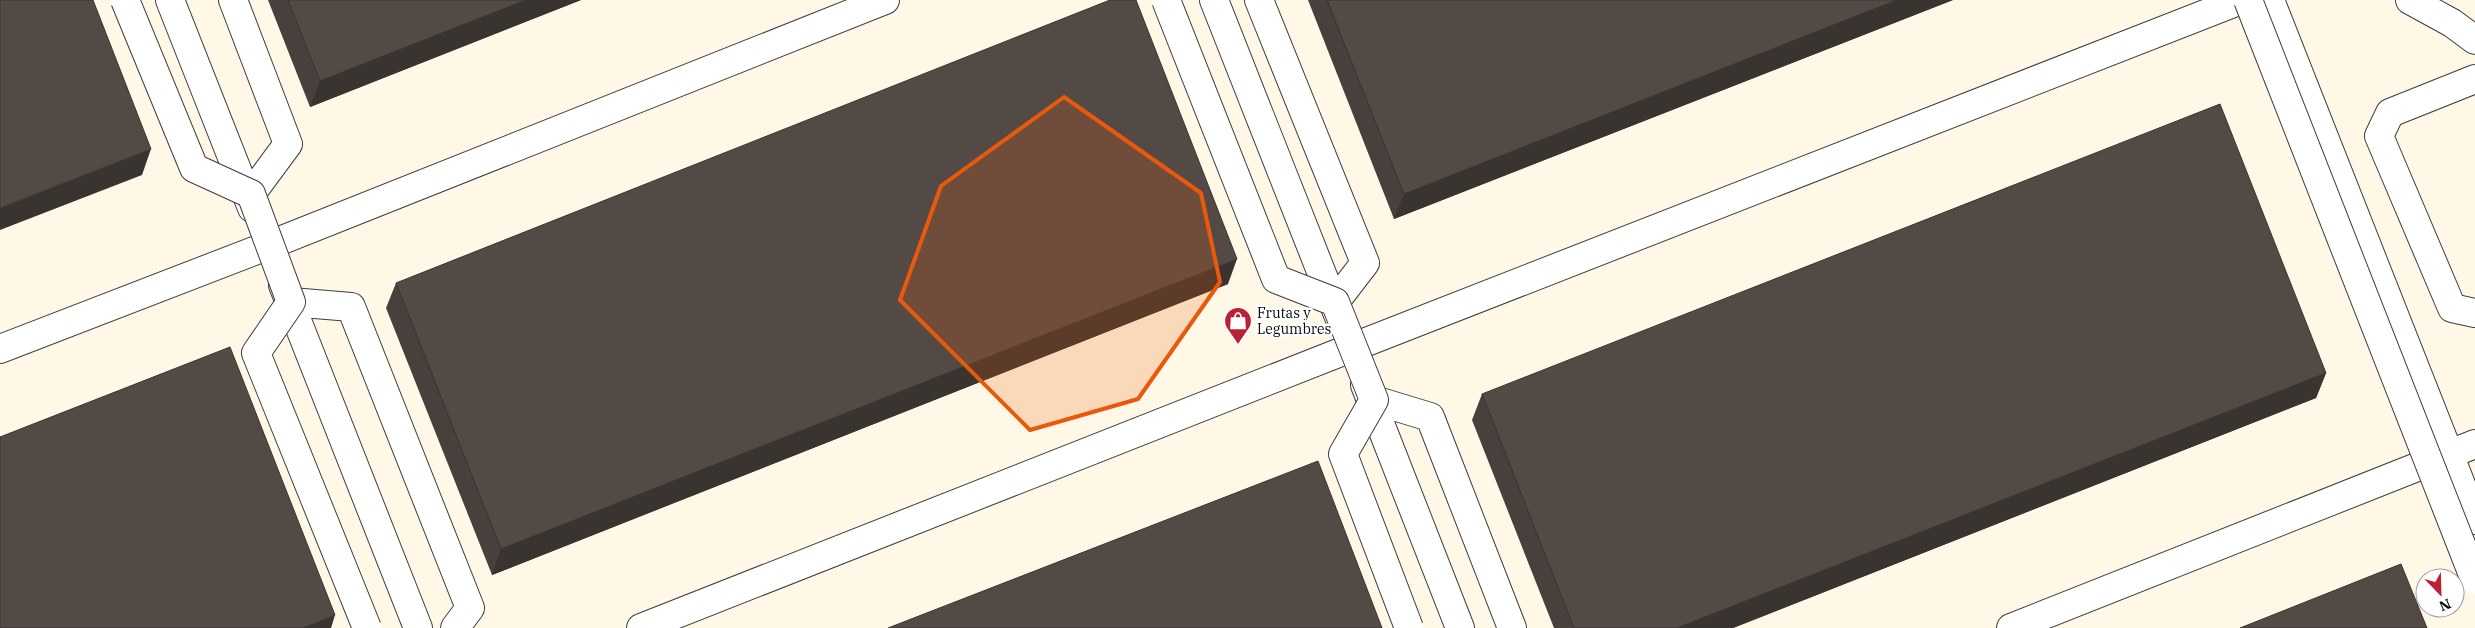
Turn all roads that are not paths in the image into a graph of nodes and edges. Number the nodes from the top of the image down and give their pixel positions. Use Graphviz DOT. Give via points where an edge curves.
graph roads {
  1 [pos="125,0"];
  2 [pos="170,0"];
  3 [pos="233,0"];
  4 [pos="885,0"];
  5 [pos="1166,0"];
  6 [pos="1214,0"];
  7 [pos="1259,0"];
  8 [pos="2241,0"];
  9 [pos="2248,0"];
  10 [pos="2270,0"];
  11 [pos="2410,0"];
  12 [pos="2475,40"];
  13 [pos="2475,79"];
  14 [pos="251,194"];
  15 [pos="267,246"];
  16 [pos="291,302"];
  17 [pos="1335,302"];
  18 [pos="2475,313"];
  19 [pos="1350,348"];
  20 [pos="0,349"];
  21 [pos="1374,400"];
  22 [pos="2475,444"];
  23 [pos="2449,453"];
  24 [pos="2475,520"];
  25 [pos="2475,580"];
  26 [pos="367,628"];
  27 [pos="418,628"];
  28 [pos="455,628"];
  29 [pos="641,628"];
  30 [pos="1409,628"];
  31 [pos="1460,628"];
  32 [pos="1512,628"];
  33 [pos="2011,628"];
  1 -- 14 [label="street, bridge" via="194,168"];
  2 -- 15 [label="street"];
  3 -- 14 [label="street" via="288,144"];
  4 -- 15 [label="street"];
  5 -- 17 [label="street, bridge" via="1276,279"];
  6 -- 19 [label="street"];
  7 -- 17 [label="street" via="1365,263"];
  8 -- 19 [label="street"];
  9 -- 25 [label="street, bridge"];
  10 -- 23 [label="street"];
  11 -- 12 [label="street"];
  13 -- 18 [label="street" via="2390,113 2379,136 2452,308"];
  14 -- 16 [label="street, bridge"];
  15 -- 20 [label="street"];
  15 -- 27 [label="street"];
  16 -- 26 [label="street, bridge" via="256,353"];
  16 -- 28 [label="street" via="351,307 470,608"];
  17 -- 21 [label="street, bridge"];
  19 -- 29 [label="street"];
  19 -- 31 [label="street"];
  21 -- 30 [label="street, bridge" via="1343,454"];
  21 -- 32 [label="street" via="1430,417"];
  22 -- 23 [label="street"];
  23 -- 24 [label="street"];
  23 -- 33 [label="street"];
}
